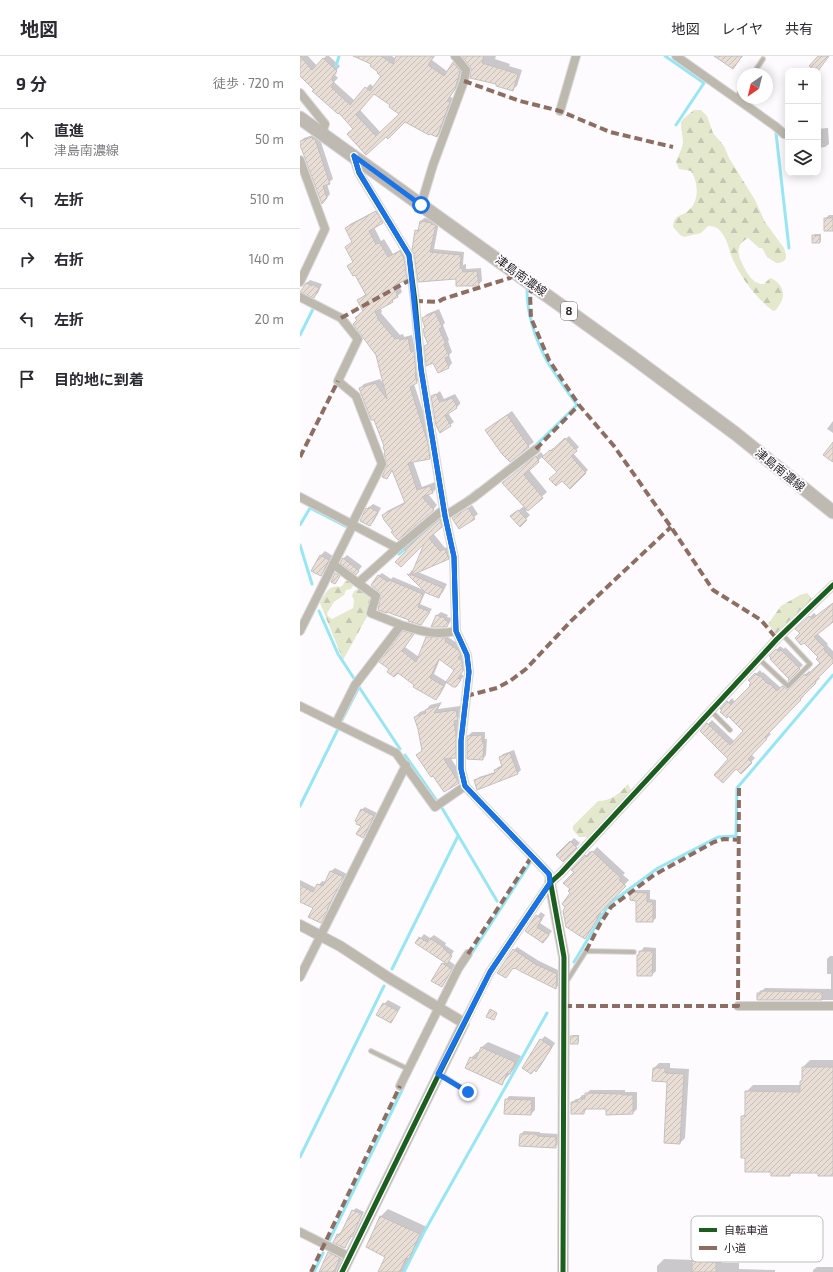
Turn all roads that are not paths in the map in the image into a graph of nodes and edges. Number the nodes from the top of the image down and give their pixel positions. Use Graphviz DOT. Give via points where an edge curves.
graph roads {
  1 [pos="455,56"];
  2 [pos="576,56"];
  3 [pos="676,56"];
  4 [pos="764,59"];
  5 [pos="757,68"];
  6 [pos="300,93"];
  7 [pos="736,98"];
  8 [pos="560,111"];
  9 [pos="300,118"];
  10 [pos="322,134"];
  11 [pos="784,134"];
  12 [pos="354,156"];
  13 [pos="300,160"];
  14 [pos="421,205"];
  15 [pos="300,282"];
  16 [pos="300,297"];
  17 [pos="536,449"];
  18 [pos="300,497"];
  19 [pos="444,512"];
  20 [pos="833,512"];
  21 [pos="352,524"];
  22 [pos="397,548"];
  23 [pos="333,564"];
  24 [pos="358,583"];
  25 [pos="833,584"];
  26 [pos="401,625"];
  27 [pos="300,631"];
  28 [pos="456,631"];
  29 [pos="782,634"];
  30 [pos="758,658"];
  31 [pos="300,706"];
  32 [pos="710,711"];
  33 [pos="336,723"];
  34 [pos="730,730"];
  35 [pos="406,765"];
  36 [pos="465,786"];
  37 [pos="550,883"];
  38 [pos="300,925"];
  39 [pos="321,935"];
  40 [pos="634,952"];
  41 [pos="468,954"];
  42 [pos="300,978"];
  43 [pos="564,986"];
  44 [pos="738,1006"];
  45 [pos="833,1006"];
  46 [pos="439,1007"];
  47 [pos="464,1023"];
  48 [pos="371,1051"];
  49 [pos="408,1069"];
  50 [pos="438,1074"];
  51 [pos="400,1086"];
  52 [pos="468,1092"];
  53 [pos="300,1232"];
  54 [pos="350,1257"];
  55 [pos="342,1272"];
  56 [pos="563,1272"];
  1 -- 14 [label="street" via="466,70 464,81"];
  2 -- 8 [label="street"];
  3 -- 7 [label="street"];
  4 -- 5 [label="lane"];
  6 -- 10 [label="street" via="324,124"];
  7 -- 11 [label="street"];
  9 -- 10 [label="main road, 津島南濃線 / 8"];
  10 -- 12 [label="main road, 津島南濃線 / 8"];
  12 -- 14 [label="main road, 津島南濃線 / 8"];
  12 -- 19 [label="street" via="359,172 409,255 421,369"];
  13 -- 15 [label="street" via="325,229"];
  14 -- 20 [label="main road, 津島南濃線 / 8" via="736,434"];
  16 -- 21 [label="street" via="341,318 358,339 338,381 356,396 382,464"];
  17 -- 19 [label="street" via="473,498"];
  18 -- 21 [label="street"];
  19 -- 22 [label="street"];
  19 -- 28 [label="street" via="454,557"];
  21 -- 22 [label="street"];
  21 -- 23 [label="street"];
  22 -- 24 [label="street"];
  23 -- 24 [label="street"];
  23 -- 27 [label="street"];
  24 -- 26 [label="street" via="376,596 371,613"];
  25 -- 29 [label="street"];
  26 -- 28 [label="street" via="426,633"];
  26 -- 33 [label="street" via="355,685"];
  28 -- 36 [label="street" via="467,655 469,672 461,741 461,769"];
  29 -- 30 [label="street"];
  29 -- 30 [label="lane" via="810,664 788,686"];
  30 -- 32 [label="street"];
  31 -- 33 [label="street"];
  32 -- 34 [label="lane"];
  32 -- 37 [label="street"];
  33 -- 35 [label="street" via="396,752"];
  35 -- 36 [label="street" via="435,807"];
  35 -- 39 [label="street"];
  36 -- 37 [label="street" via="549,874"];
  37 -- 43 [label="street" via="564,957"];
  37 -- 47 [label="street" via="490,972"];
  38 -- 39 [label="street"];
  39 -- 42 [label="street"];
  39 -- 46 [label="street"];
  40 -- 43 [label="lane" via="586,951"];
  41 -- 46 [label="street"];
  43 -- 56 [label="street"];
  44 -- 45 [label="street"];
  46 -- 47 [label="street"];
  46 -- 49 [label="street"];
  47 -- 50 [label="street"];
  48 -- 49 [label="lane"];
  49 -- 51 [label="street"];
  50 -- 52 [label="lane"];
  50 -- 54 [label="street"];
  53 -- 54 [label="street"];
  54 -- 55 [label="street"];
}
